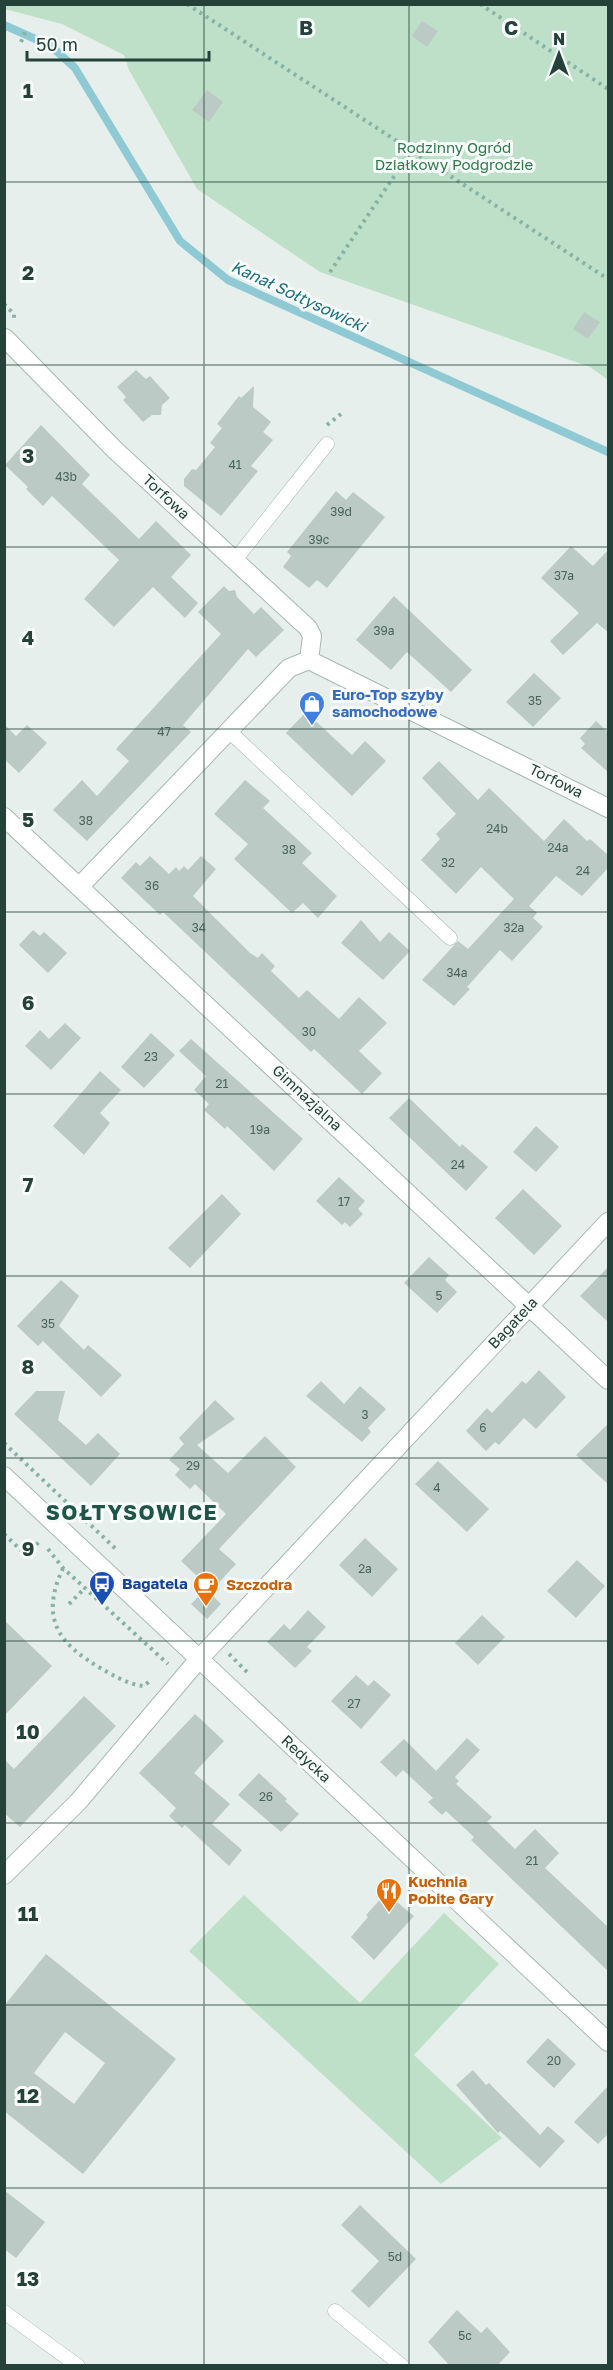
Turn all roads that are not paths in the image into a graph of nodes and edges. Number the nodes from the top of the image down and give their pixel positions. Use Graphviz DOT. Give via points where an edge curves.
graph roads {
  1 [pos="4,338"];
  2 [pos="327,444"];
  3 [pos="235,560"];
  4 [pos="309,660"];
  5 [pos="230,732"];
  6 [pos="609,808"];
  7 [pos="4,817"];
  8 [pos="79,887"];
  9 [pos="450,938"];
  10 [pos="609,1222"];
  11 [pos="530,1305"];
  12 [pos="609,1380"];
  13 [pos="4,1476"];
  14 [pos="200,1659"];
  15 [pos="8,1866"];
  16 [pos="609,2042"];
  17 [pos="335,2311"];
  18 [pos="4,2312"];
  19 [pos="78,2366"];
  20 [pos="402,2366"];
  1 -- 3 [label="street, Torfowa" via="115,450"];
  2 -- 3 [label="lane"];
  3 -- 4 [label="street, Torfowa" via="309,628"];
  4 -- 5 [label="street" via="290,668"];
  4 -- 6 [label="street, Torfowa"];
  5 -- 8 [label="street"];
  5 -- 9 [label="lane"];
  7 -- 8 [label="street, Gimnazjalna"];
  8 -- 11 [label="street, Gimnazjalna"];
  10 -- 11 [label="street, Bagatela"];
  11 -- 12 [label="street, Gimnazjalna"];
  11 -- 14 [label="street, Bagatela"];
  13 -- 14 [label="street, Redycka"];
  14 -- 15 [label="street, Bagatela" via="78,1802"];
  14 -- 16 [label="street, Redycka"];
  17 -- 20 [label="lane"];
  18 -- 19 [label="lane"];
}
